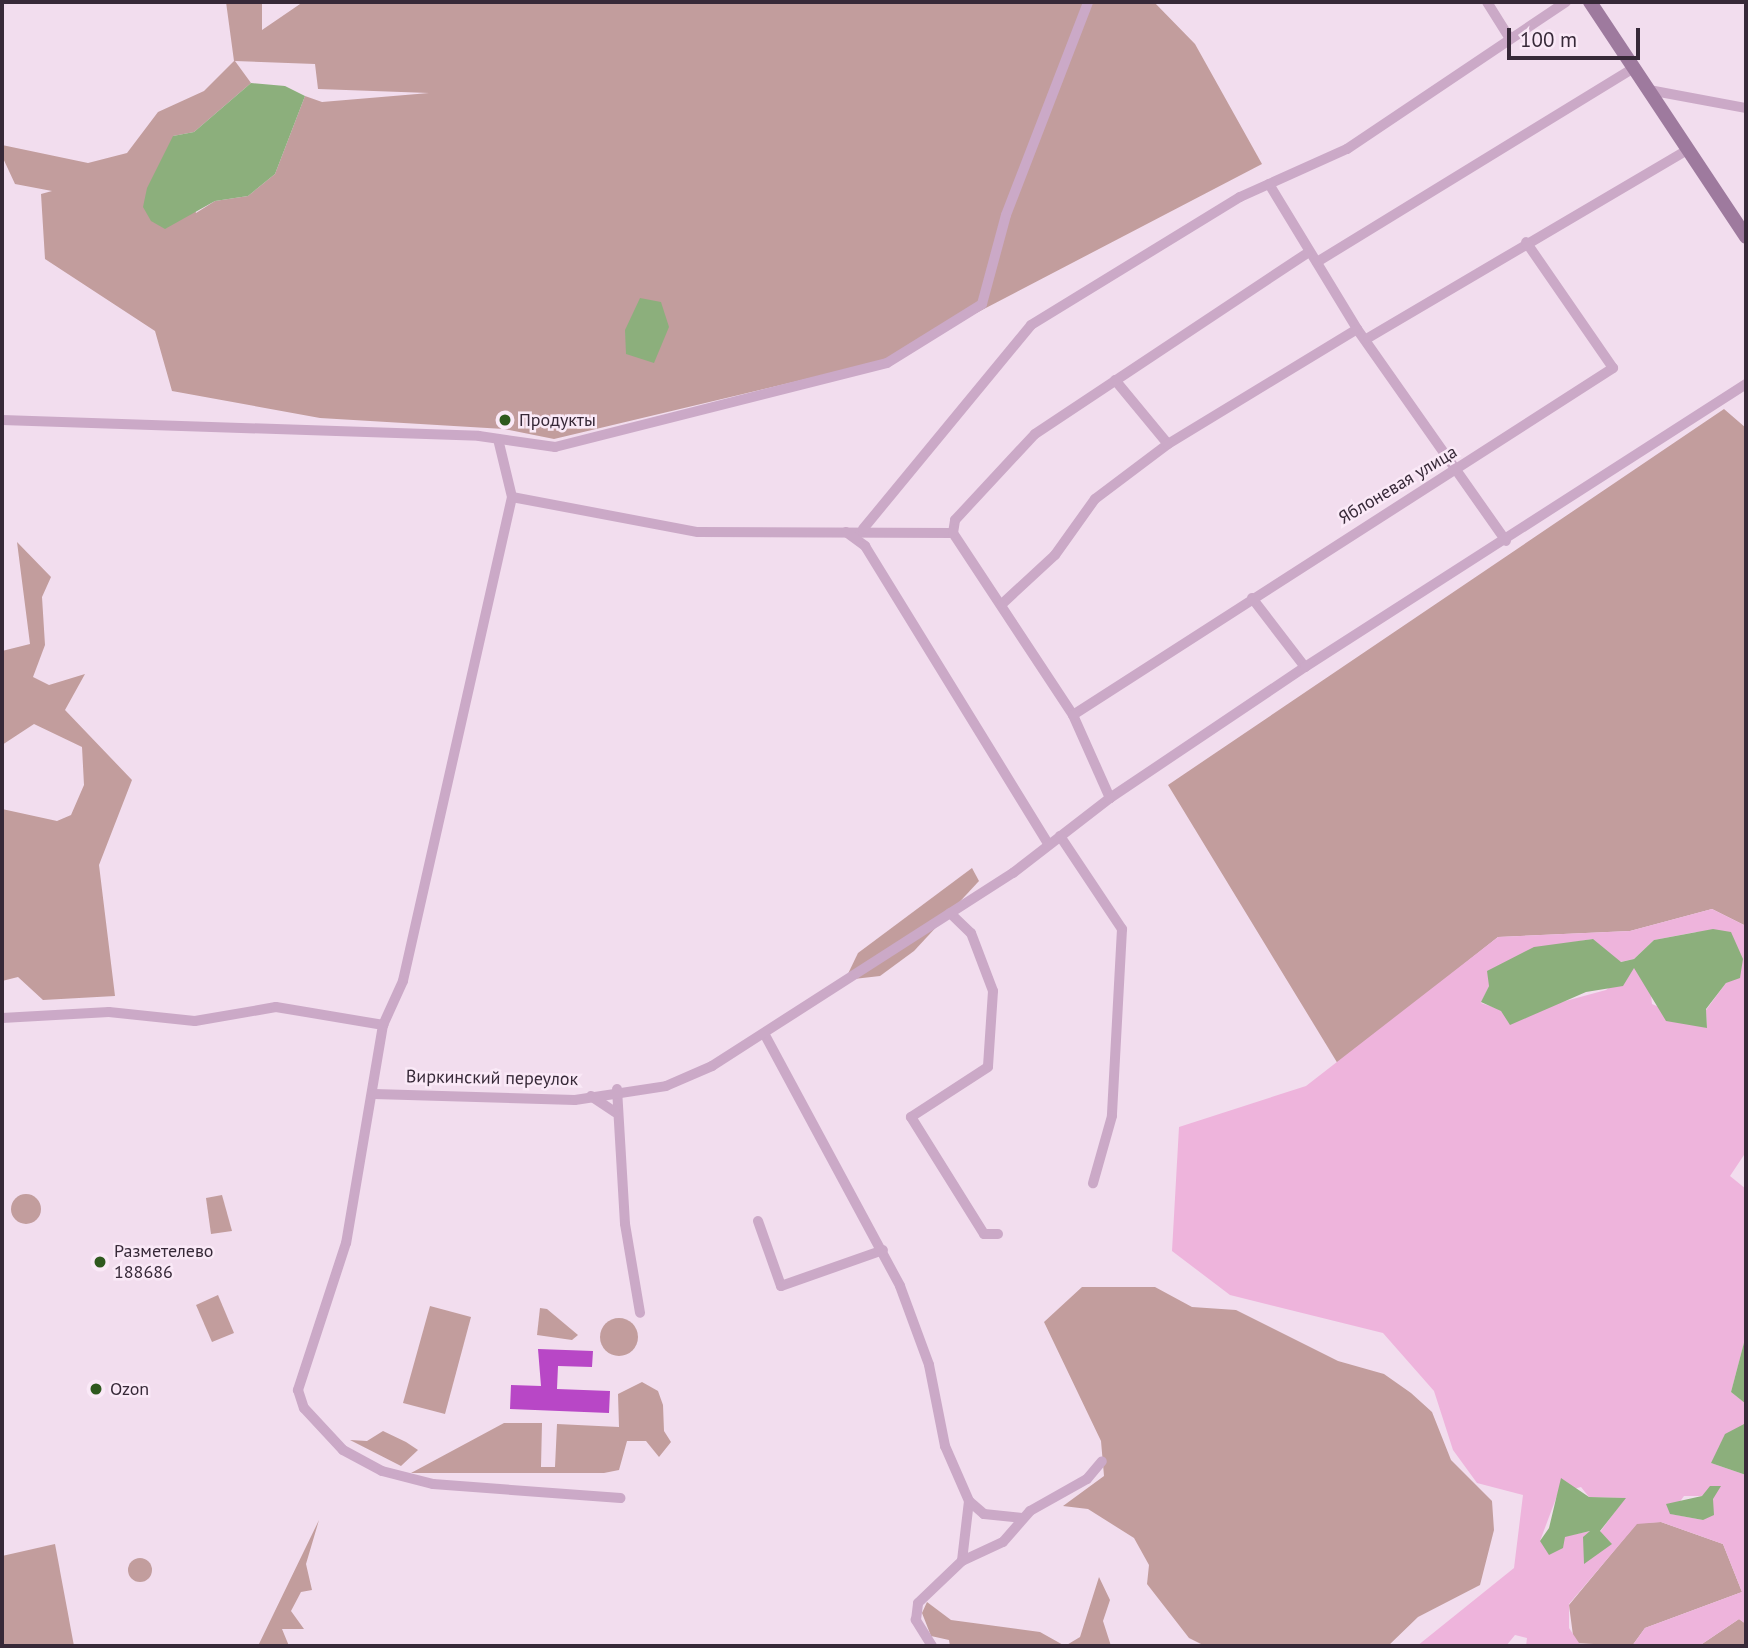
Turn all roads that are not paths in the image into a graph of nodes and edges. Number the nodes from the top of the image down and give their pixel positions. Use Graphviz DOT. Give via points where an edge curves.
graph roads {
  1 [pos="1088,2"];
  2 [pos="1487,2"];
  3 [pos="1566,2"];
  4 [pos="1590,2"];
  5 [pos="1508,36"];
  6 [pos="1632,69"];
  7 [pos="1648,90"];
  8 [pos="1746,108"];
  9 [pos="1687,150"];
  10 [pos="1269,184"];
  11 [pos="1746,236"];
  12 [pos="1526,242"];
  13 [pos="1307,253"];
  14 [pos="1317,262"];
  15 [pos="1356,329"];
  16 [pos="1368,338"];
  17 [pos="1115,380"];
  18 [pos="1746,384"];
  19 [pos="2,420"];
  20 [pos="498,439"];
  21 [pos="1168,444"];
  22 [pos="1455,474"];
  23 [pos="512,497"];
  24 [pos="863,528"];
  25 [pos="846,532"];
  26 [pos="953,533"];
  27 [pos="1506,541"];
  28 [pos="1252,598"];
  29 [pos="1002,604"];
  30 [pos="1305,667"];
  31 [pos="1073,715"];
  32 [pos="1110,798"];
  33 [pos="1060,836"];
  34 [pos="1048,844"];
  35 [pos="950,913"];
  36 [pos="2,1018"];
  37 [pos="383,1025"];
  38 [pos="765,1035"];
  39 [pos="617,1089"];
  40 [pos="374,1094"];
  41 [pos="591,1096"];
  42 [pos="615,1112"];
  43 [pos="1093,1183"];
  44 [pos="758,1221"];
  45 [pos="998,1234"];
  46 [pos="883,1250"];
  47 [pos="640,1313"];
  48 [pos="1102,1461"];
  49 [pos="620,1499"];
  50 [pos="969,1501"];
  51 [pos="1022,1518"];
  52 [pos="962,1561"];
  53 [pos="932,1646"];
  1 -- 20 [label="street" via="1006,215 982,304 887,363 785,393 555,447"];
  2 -- 5 [label="street"];
  3 -- 5 [label="street"];
  4 -- 6 [label="street"];
  5 -- 10 [label="street" via="1347,149"];
  6 -- 7 [label="street"];
  6 -- 14 [label="street"];
  7 -- 8 [label="street"];
  7 -- 9 [label="street"];
  9 -- 11 [label="street"];
  9 -- 12 [label="street"];
  10 -- 13 [label="street"];
  10 -- 24 [label="street" via="1101,278 1031,326"];
  12 -- 16 [label="street"];
  12 -- 22 [label="street, Яблоневая улица" via="1613,368"];
  13 -- 14 [label="street"];
  13 -- 17 [label="street"];
  14 -- 15 [label="street"];
  15 -- 16 [label="street"];
  15 -- 21 [label="street"];
  16 -- 22 [label="street"];
  17 -- 21 [label="street"];
  17 -- 26 [label="street" via="1035,434 955,520"];
  18 -- 27 [label="street, Виркинский переулок"];
  19 -- 20 [label="street"];
  20 -- 23 [label="street"];
  21 -- 29 [label="street" via="1094,499 1055,555"];
  22 -- 27 [label="street"];
  22 -- 28 [label="street, Яблоневая улица"];
  23 -- 25 [label="street" via="698,532"];
  23 -- 37 [label="street" via="403,981"];
  24 -- 25 [label="street"];
  24 -- 26 [label="street"];
  25 -- 34 [label="street" via="865,546"];
  26 -- 29 [label="street"];
  27 -- 30 [label="street, Виркинский переулок"];
  28 -- 30 [label="street"];
  28 -- 31 [label="street, Яблоневая улица"];
  29 -- 31 [label="street"];
  30 -- 32 [label="street, Виркинский переулок"];
  31 -- 32 [label="street"];
  32 -- 33 [label="street, Виркинский переулок"];
  33 -- 34 [label="street, Виркинский переулок"];
  33 -- 43 [label="street" via="1122,929 1112,1116"];
  34 -- 35 [label="street, Виркинский переулок"];
  35 -- 38 [label="street, Виркинский переулок"];
  35 -- 45 [label="street" via="971,933 993,991 988,1067 911,1117 984,1234"];
  36 -- 37 [label="street" via="109,1012 195,1021 276,1007"];
  37 -- 40 [label="street"];
  38 -- 39 [label="street, Виркинский переулок" via="682,1081"];
  38 -- 46 [label="street"];
  39 -- 41 [label="street, Виркинский переулок"];
  39 -- 42 [label="street"];
  40 -- 41 [label="street, Виркинский переулок"];
  40 -- 49 [label="street" via="346,1243 299,1381 304,1408 350,1454 405,1478"];
  41 -- 42 [label="street"];
  42 -- 47 [label="street"];
  44 -- 46 [label="street" via="780,1286"];
  46 -- 50 [label="street" via="929,1365 946,1446"];
  48 -- 51 [label="street" via="1087,1479"];
  50 -- 51 [label="street" via="992,1516"];
  50 -- 52 [label="street"];
  51 -- 52 [label="street" via="1003,1542"];
  52 -- 53 [label="street" via="918,1603 916,1620"];
}
